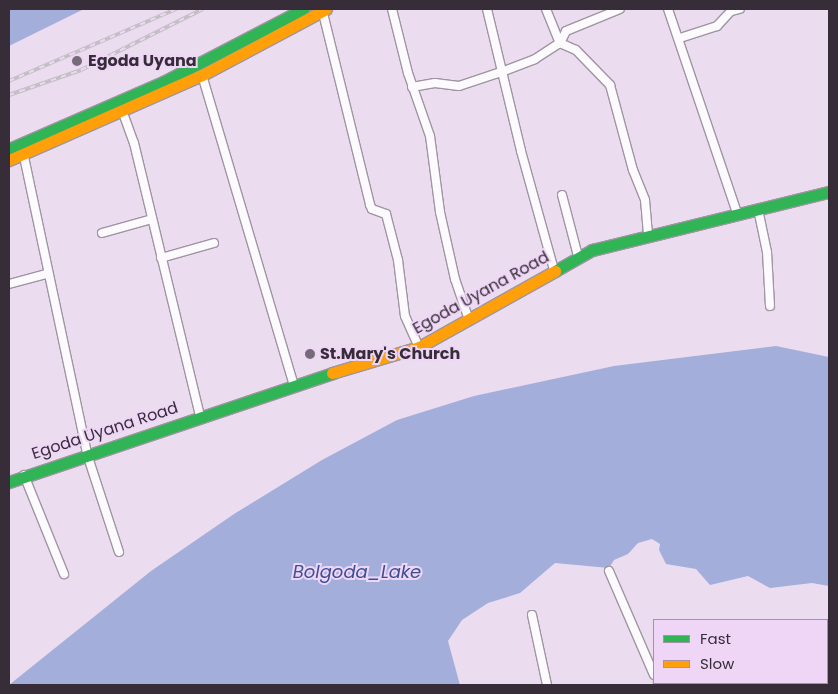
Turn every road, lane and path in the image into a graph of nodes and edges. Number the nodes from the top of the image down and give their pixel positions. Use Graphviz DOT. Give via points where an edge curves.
graph roads {
  1 [pos="303,9"];
  2 [pos="323,9"];
  3 [pos="392,9"];
  4 [pos="487,9"];
  5 [pos="546,9"];
  6 [pos="620,9"];
  7 [pos="668,9"];
  8 [pos="740,9"];
  9 [pos="680,38"];
  10 [pos="560,43"];
  11 [pos="504,70"];
  12 [pos="202,75"];
  13 [pos="412,87"];
  14 [pos="123,113"];
  15 [pos="9,149"];
  16 [pos="22,150"];
  17 [pos="9,160"];
  18 [pos="829,192"];
  19 [pos="562,195"];
  20 [pos="758,208"];
  21 [pos="737,214"];
  22 [pos="152,219"];
  23 [pos="102,233"];
  24 [pos="648,234"];
  25 [pos="214,243"];
  26 [pos="578,256"];
  27 [pos="161,258"];
  28 [pos="554,270"];
  29 [pos="46,274"];
  30 [pos="9,284"];
  31 [pos="770,306"];
  32 [pos="469,320"];
  33 [pos="418,347"];
  34 [pos="294,385"];
  35 [pos="200,416"];
  36 [pos="87,454"];
  37 [pos="24,475"];
  38 [pos="9,482"];
  39 [pos="119,552"];
  40 [pos="609,571"];
  41 [pos="64,574"];
  42 [pos="532,614"];
  43 [pos="653,673"];
  44 [pos="547,685"];
  1 -- 16 [label="main road"];
  2 -- 12 [label="main road"];
  2 -- 33 [label="street" via="370,205 372,209 386,214 398,260 405,316"];
  3 -- 13 [label="street"];
  4 -- 11 [label="street"];
  5 -- 10 [label="street"];
  6 -- 10 [label="street" via="566,31"];
  7 -- 9 [label="street"];
  8 -- 9 [label="street" via="731,11 717,26"];
  9 -- 21 [label="street"];
  10 -- 11 [label="street" via="535,58"];
  10 -- 24 [label="street" via="576,50 610,86 633,170 645,200"];
  11 -- 13 [label="street" via="459,86 436,83"];
  11 -- 28 [label="street" via="521,151"];
  12 -- 14 [label="main road"];
  12 -- 34 [label="street"];
  13 -- 32 [label="street" via="430,136 440,212 455,279"];
  14 -- 16 [label="main road"];
  14 -- 22 [label="street" via="134,143"];
  15 -- 16 [label="main road"];
  16 -- 17 [label="main road"];
  16 -- 29 [label="street"];
  18 -- 20 [label="main road, Egoda Uyana Road"];
  19 -- 26 [label="street"];
  20 -- 21 [label="main road, Egoda Uyana Road"];
  20 -- 31 [label="street" via="768,252"];
  21 -- 24 [label="main road, Egoda Uyana Road"];
  22 -- 23 [label="street"];
  22 -- 27 [label="street"];
  24 -- 26 [label="main road, Egoda Uyana Road"];
  25 -- 27 [label="street"];
  26 -- 28 [label="main road, Egoda Uyana Road"];
  27 -- 35 [label="street"];
  28 -- 32 [label="main road, Egoda Uyana Road"];
  29 -- 30 [label="street"];
  29 -- 36 [label="street"];
  32 -- 33 [label="main road, Egoda Uyana Road"];
  33 -- 34 [label="main road, Egoda Uyana Road"];
  34 -- 35 [label="main road, Egoda Uyana Road"];
  35 -- 36 [label="main road, Egoda Uyana Road"];
  36 -- 37 [label="main road, Egoda Uyana Road"];
  36 -- 39 [label="street"];
  37 -- 38 [label="main road, Egoda Uyana Road"];
  37 -- 41 [label="street"];
  40 -- 43 [label="street"];
  42 -- 44 [label="street"];
}
